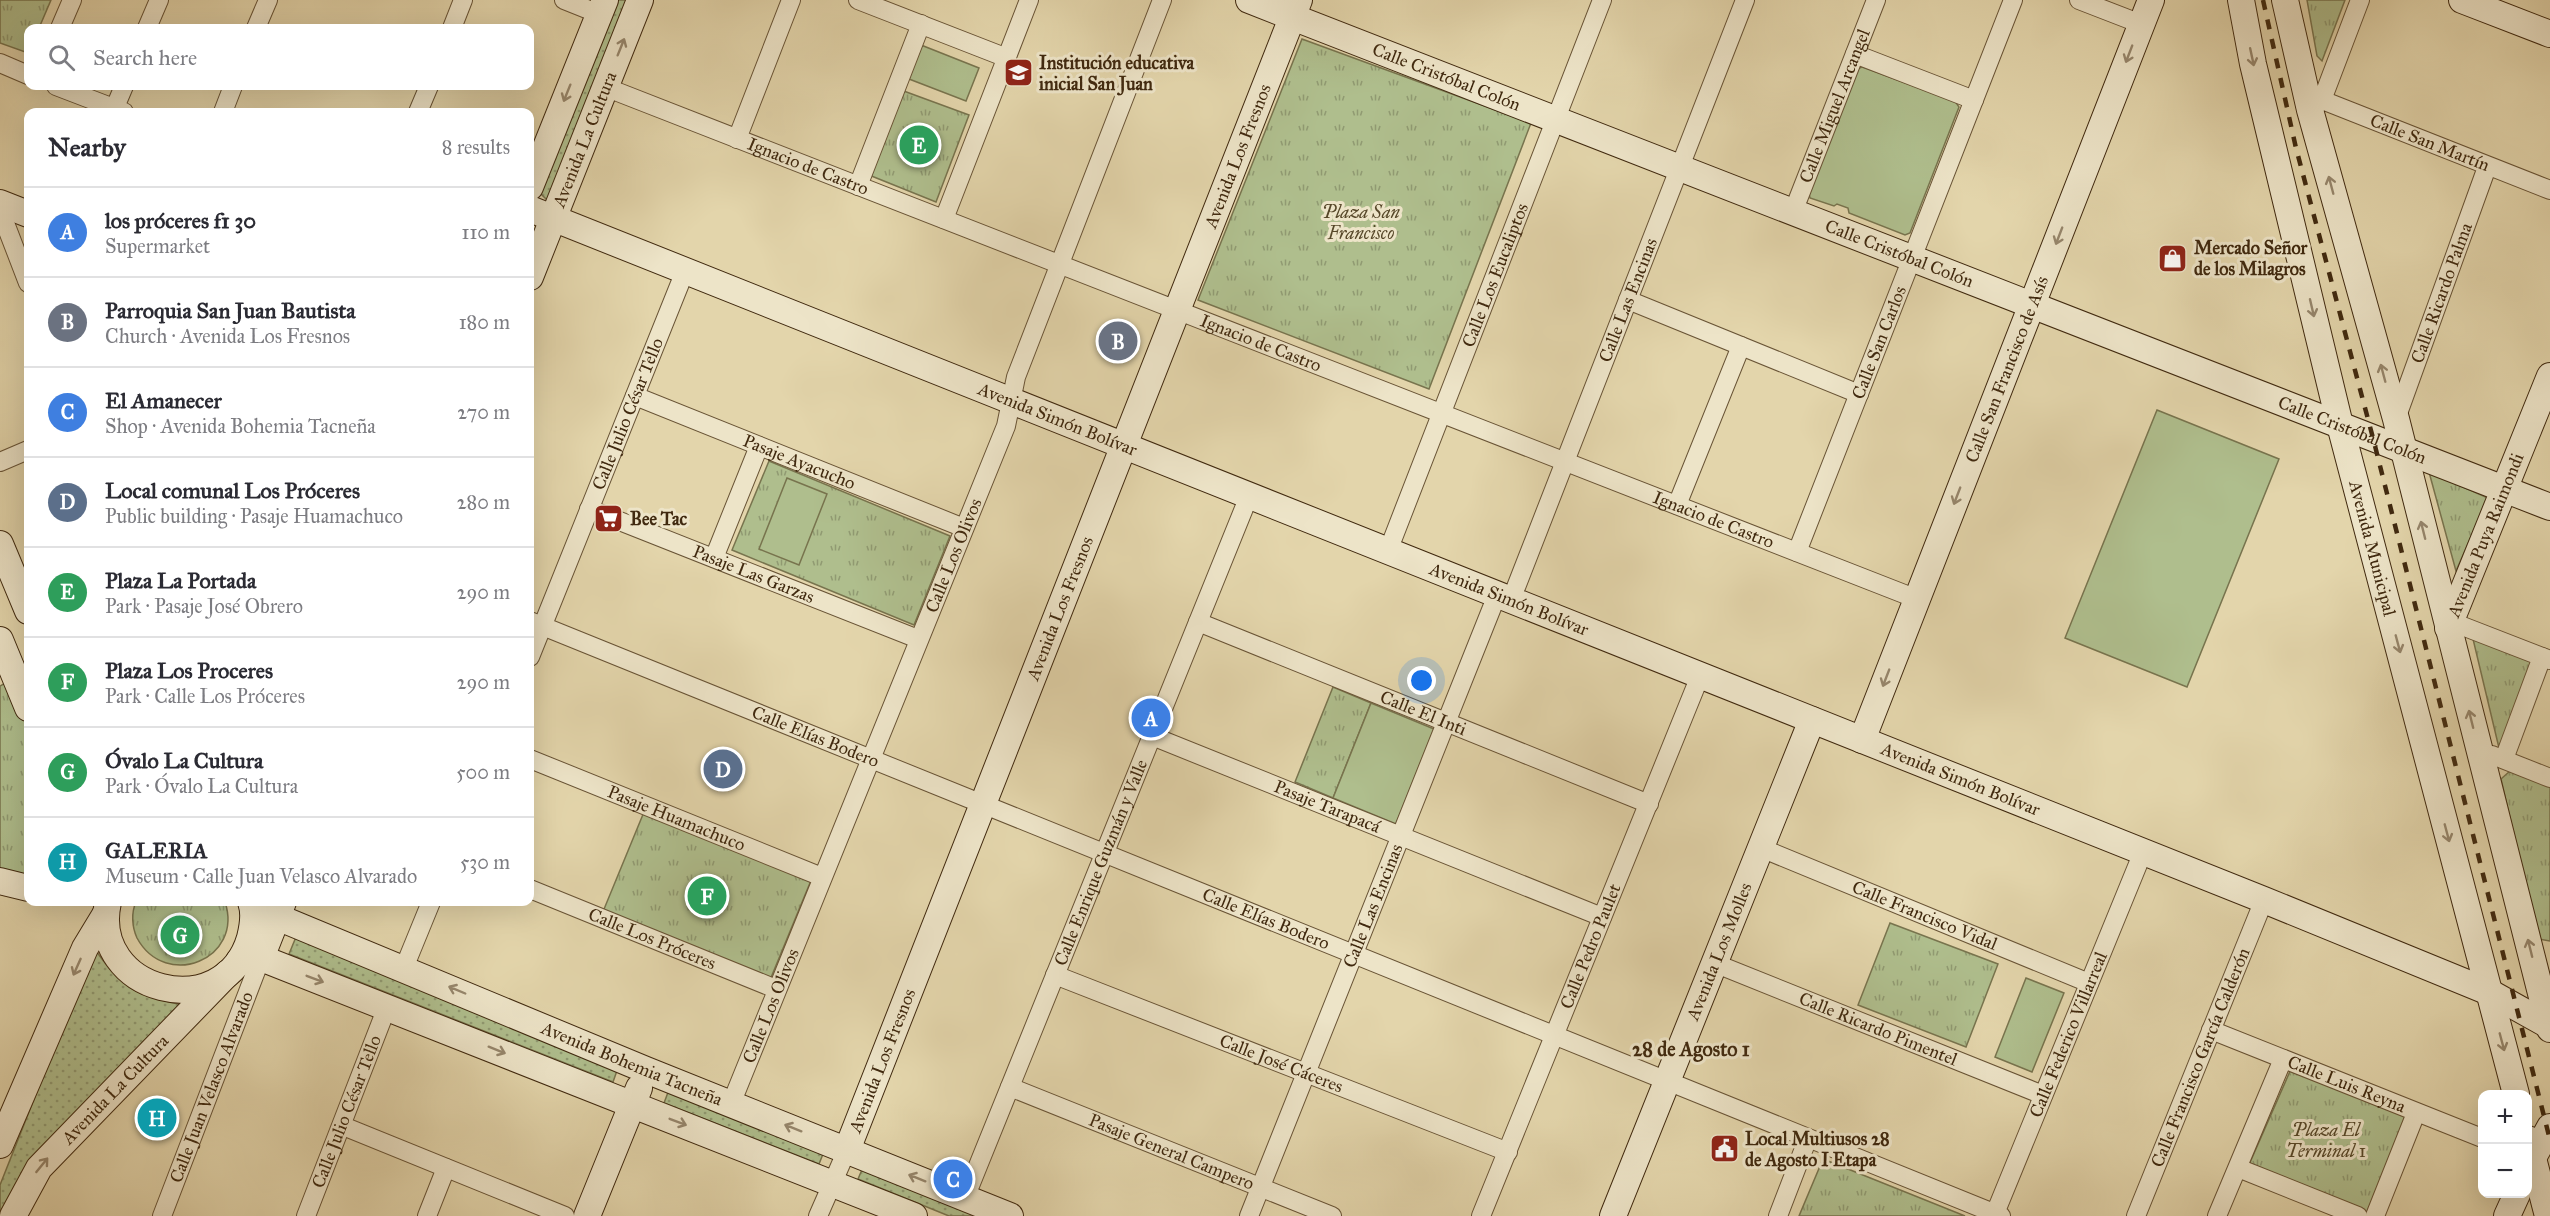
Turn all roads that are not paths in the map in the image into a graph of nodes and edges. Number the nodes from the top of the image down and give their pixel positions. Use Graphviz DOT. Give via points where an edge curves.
graph roads {
  1 [pos="72,0"];
  2 [pos="159,0"];
  3 [pos="268,0"];
  4 [pos="463,0"];
  5 [pos="564,0"];
  6 [pos="640,0"];
  7 [pos="791,0"];
  8 [pos="858,0"];
  9 [pos="1029,0"];
  10 [pos="1162,0"];
  11 [pos="1249,0"];
  12 [pos="1602,0"];
  13 [pos="1745,0"];
  14 [pos="1876,0"];
  15 [pos="2013,0"];
  16 [pos="2079,0"];
  17 [pos="2151,0"];
  18 [pos="2241,0"];
  19 [pos="2284,0"];
  20 [pos="2360,0"];
  21 [pos="2462,0"];
  22 [pos="602,7"];
  23 [pos="1296,8"];
  24 [pos="62,24"];
  25 [pos="149,24"];
  26 [pos="258,24"];
  27 [pos="454,24"];
  28 [pos="921,24"];
  29 [pos="2141,24"];
  30 [pos="2550,34"];
  31 [pos="1855,54"];
  32 [pos="1007,58"];
  33 [pos="0,63"];
  34 [pos="24,73"];
  35 [pos="605,87"];
  36 [pos="66,90"];
  37 [pos="123,90"];
  38 [pos="231,90"];
  39 [pos="427,90"];
  40 [pos="1974,100"];
  41 [pos="2316,105"];
  42 [pos="110,108"];
  43 [pos="118,108"];
  44 [pos="224,108"];
  45 [pos="420,108"];
  46 [pos="1555,119"];
  47 [pos="737,139"];
  48 [pos="2487,166"];
  49 [pos="1680,168"];
  50 [pos="534,177"];
  51 [pos="858,186"];
  52 [pos="2550,190"];
  53 [pos="0,203"];
  54 [pos="0,210"];
  55 [pos="24,212"];
  56 [pos="1793,212"];
  57 [pos="541,213"];
  58 [pos="944,219"];
  59 [pos="534,254"];
  60 [pos="1912,258"];
  61 [pos="1058,264"];
  62 [pos="685,271"];
  63 [pos="24,273"];
  64 [pos="1628,300"];
  65 [pos="2032,305"];
  66 [pos="1178,311"];
  67 [pos="1741,346"];
  68 [pos="2550,376"];
  69 [pos="1859,394"];
  70 [pos="635,396"];
  71 [pos="1011,400"];
  72 [pos="1441,413"];
  73 [pos="2396,419"];
  74 [pos="2340,425"];
  75 [pos="759,446"];
  76 [pos="1125,446"];
  77 [pos="2403,450"];
  78 [pos="24,452"];
  79 [pos="0,462"];
  80 [pos="1565,462"];
  81 [pos="2505,490"];
  82 [pos="1249,496"];
  83 [pos="1677,505"];
  84 [pos="2550,507"];
  85 [pos="589,509"];
  86 [pos="964,528"];
  87 [pos="0,544"];
  88 [pos="1388,551"];
  89 [pos="1797,552"];
  90 [pos="714,558"];
  91 [pos="1504,597"];
  92 [pos="1917,599"];
  93 [pos="24,601"];
  94 [pos="1198,622"];
  95 [pos="536,624"];
  96 [pos="2450,625"];
  97 [pos="918,639"];
  98 [pos="2,649"];
  99 [pos="2546,658"];
  100 [pos="1700,676"];
  101 [pos="0,680"];
  102 [pos="24,699"];
  103 [pos="1812,720"];
  104 [pos="1446,722"];
  105 [pos="1152,736"];
  106 [pos="1862,740"];
  107 [pos="2480,751"];
  108 [pos="870,759"];
  109 [pos="2504,759"];
  110 [pos="534,761"];
  111 [pos="2550,778"];
  112 [pos="1649,804"];
  113 [pos="983,805"];
  114 [pos="1401,837"];
  115 [pos="1761,848"];
  116 [pos="2143,852"];
  117 [pos="1104,854"];
  118 [pos="822,877"];
  119 [pos="0,881"];
  120 [pos="24,887"];
  121 [pos="534,891"];
  122 [pos="2264,900"];
  123 [pos="102,906"];
  124 [pos="252,906"];
  125 [pos="264,906"];
  126 [pos="429,906"];
  127 [pos="281,909"];
  128 [pos="1602,917"];
  129 [pos="1353,955"];
  130 [pos="1714,963"];
  131 [pos="243,964"];
  132 [pos="404,968"];
  133 [pos="1055,975"];
  134 [pos="2546,981"];
  135 [pos="2089,983"];
  136 [pos="776,989"];
  137 [pos="2489,992"];
  138 [pos="387,1007"];
  139 [pos="2550,1027"];
  140 [pos="2211,1030"];
  141 [pos="1554,1036"];
  142 [pos="2283,1059"];
  143 [pos="646,1070"];
  144 [pos="1306,1074"];
  145 [pos="1668,1082"];
  146 [pos="1010,1087"];
  147 [pos="2515,1090"];
  148 [pos="2043,1095"];
  149 [pos="632,1104"];
  150 [pos="731,1104"];
  151 [pos="2416,1113"];
  152 [pos="343,1126"];
  153 [pos="2550,1127"];
  154 [pos="2478,1136"];
  155 [pos="1808,1138"];
  156 [pos="0,1144"];
  157 [pos="847,1150"];
  158 [pos="2532,1151"];
  159 [pos="1508,1152"];
  160 [pos="2532,1165"];
  161 [pos="446,1168"];
  162 [pos="2238,1168"];
  163 [pos="831,1182"];
  164 [pos="1260,1188"];
  165 [pos="965,1198"];
  166 [pos="2515,1198"];
  167 [pos="1997,1215"];
  168 [pos="13,1216"];
  169 [pos="162,1216"];
  170 [pos="306,1216"];
  171 [pos="427,1216"];
  172 [pos="566,1216"];
  173 [pos="587,1216"];
  174 [pos="818,1216"];
  175 [pos="914,1216"];
  176 [pos="1011,1216"];
  177 [pos="1249,1216"];
  178 [pos="1332,1216"];
  179 [pos="1481,1216"];
  180 [pos="1613,1216"];
  181 [pos="1778,1216"];
  182 [pos="2136,1216"];
  183 [pos="2217,1216"];
  184 [pos="2358,1216"];
  185 [pos="2375,1216"];
  186 [pos="2507,1216"];
  187 [pos="2548,1216"];
  1 -- 24 [label="street"];
  2 -- 25 [label="street"];
  3 -- 26 [label="street"];
  4 -- 27 [label="street"];
  5 -- 22 [label="street"];
  35 -- 6 [label="street, Avenida La Cultura, one-way"];
  7 -- 47 [label="street"];
  8 -- 28 [label="street"];
  9 -- 32 [label="street"];
  10 -- 61 [label="street, Calle Los Olivos"];
  11 -- 23 [label="street, Calle Cristóbal Colón"];
  12 -- 46 [label="street, Calle Los Eucaliptos"];
  13 -- 49 [label="street, Calle Las Encinas"];
  14 -- 31 [label="street, Calle Miguel Arcangel"];
  15 -- 40 [label="street, Calle San Carlos"];
  16 -- 29 [label="street"];
  17 -- 29 [label="street, Calle San Francisco de Asís"];
  18 -- 74 [label="street, Avenida Municipal, one-way"];
  19 -- 41 [label="street"];
  20 -- 41 [label="street"];
  21 -- 30 [label="street"];
  22 -- 50 [label="street, Avenida La Cultura, one-way"];
  23 -- 46 [label="street, Calle Cristóbal Colón"];
  23 -- 66 [label="street, Avenida Los Fresnos"];
  28 -- 32 [label="street"];
  28 -- 51 [label="street"];
  29 -- 65 [label="street, Calle San Francisco de Asís, one-way"];
  31 -- 40 [label="street"];
  31 -- 56 [label="street, Calle Miguel Arcangel"];
  32 -- 58 [label="street"];
  33 -- 34 [label="street"];
  35 -- 47 [label="street, Ignacio de Castro"];
  35 -- 57 [label="street, Avenida La Cultura"];
  36 -- 42 [label="street"];
  37 -- 43 [label="street"];
  38 -- 44 [label="street"];
  39 -- 45 [label="street"];
  40 -- 60 [label="street, Calle San Carlos"];
  41 -- 48 [label="street, Calle San Martín"];
  73 -- 41 [label="street, one-way"];
  46 -- 49 [label="street, Calle Cristóbal Colón"];
  46 -- 72 [label="street, Calle Los Eucaliptos"];
  47 -- 51 [label="street, Ignacio de Castro"];
  48 -- 52 [label="street, Calle San Martín"];
  48 -- 73 [label="street, Calle Ricardo Palma"];
  49 -- 56 [label="street, Calle Cristóbal Colón"];
  49 -- 64 [label="street, Calle Las Encinas"];
  51 -- 58 [label="street, Ignacio de Castro"];
  53 -- 55 [label="street"];
  54 -- 63 [label="street"];
  56 -- 60 [label="street, Calle Cristóbal Colón"];
  57 -- 59 [label="street, Avenida La Cultura"];
  57 -- 62 [label="street, Avenida Simón Bolívar"];
  58 -- 61 [label="street, Ignacio de Castro"];
  60 -- 65 [label="street, Calle Cristóbal Colón"];
  60 -- 69 [label="street, Calle San Carlos"];
  61 -- 66 [label="street, Ignacio de Castro"];
  61 -- 71 [label="street, Calle Los Olivos"];
  62 -- 70 [label="street, Calle Julio César Tello"];
  62 -- 71 [label="street, Avenida Simón Bolívar"];
  64 -- 67 [label="street"];
  64 -- 80 [label="street, Calle Las Encinas"];
  65 -- 74 [label="street, Calle Cristóbal Colón"];
  65 -- 92 [label="street, Calle San Francisco de Asís, one-way"];
  66 -- 72 [label="street, Ignacio de Castro"];
  66 -- 76 [label="street, Avenida Los Fresnos"];
  67 -- 69 [label="street"];
  67 -- 83 [label="street"];
  68 -- 81 [label="street, Avenida Puya Raimondi"];
  69 -- 89 [label="street, Calle San Carlos"];
  70 -- 75 [label="street, Pasaje Ayacucho"];
  70 -- 85 [label="street, Calle Julio César Tello"];
  71 -- 76 [label="street, Avenida Simón Bolívar"];
  71 -- 86 [label="street, Calle Los Olivos" via="1006,426"];
  72 -- 80 [label="street, Ignacio de Castro"];
  72 -- 88 [label="street, Calle Los Eucaliptos"];
  73 -- 77 [label="street"];
  74 -- 77 [label="street, Calle Cristóbal Colón"];
  74 -- 137 [label="street, Avenida Municipal, one-way"];
  75 -- 86 [label="street, Pasaje Ayacucho"];
  75 -- 90 [label="street"];
  76 -- 82 [label="street, Avenida Simón Bolívar"];
  76 -- 113 [label="street, Avenida Los Fresnos"];
  77 -- 81 [label="street, Calle Cristóbal Colón"];
  96 -- 77 [label="street, one-way"];
  78 -- 79 [label="street"];
  80 -- 83 [label="street, Ignacio de Castro"];
  80 -- 91 [label="street, Calle Las Encinas"];
  81 -- 84 [label="street, Calle Cristóbal Colón"];
  81 -- 96 [label="street, Avenida Puya Raimondi"];
  82 -- 88 [label="street, Avenida Simón Bolívar"];
  82 -- 94 [label="street, Calle Enrique Guzmán y Valle"];
  83 -- 89 [label="street, Ignacio de Castro"];
  85 -- 90 [label="street, Pasaje Las Garzas"];
  85 -- 95 [label="street, Calle Julio César Tello"];
  86 -- 97 [label="street, Calle Los Olivos"];
  87 -- 93 [label="street"];
  88 -- 91 [label="street, Avenida Simón Bolívar"];
  89 -- 92 [label="street, Ignacio de Castro"];
  90 -- 97 [label="street, Pasaje Las Garzas"];
  91 -- 100 [label="street, Avenida Simón Bolívar"];
  91 -- 104 [label="street, Calle Las Encinas"];
  92 -- 106 [label="street, Calle San Francisco de Asís, one-way"];
  94 -- 104 [label="street, Calle El Inti"];
  94 -- 105 [label="street, Calle Enrique Guzmán y Valle"];
  95 -- 108 [label="street, Calle Elías Bodero"];
  96 -- 99 [label="street"];
  107 -- 96 [label="street, one-way"];
  97 -- 108 [label="street, Calle Los Olivos"];
  98 -- 101 [label="street"];
  98 -- 102 [label="street"];
  99 -- 109 [label="street"];
  100 -- 103 [label="street, Avenida Simón Bolívar"];
  100 -- 112 [label="street, Calle Pedro Paulet"];
  103 -- 106 [label="street, Avenida Simón Bolívar"];
  103 -- 115 [label="street, Avenida Los Molles"];
  104 -- 112 [label="street, Calle El Inti"];
  104 -- 114 [label="street, Calle Las Encinas"];
  105 -- 114 [label="street, Pasaje Tarapacá"];
  105 -- 117 [label="street, Calle Enrique Guzmán y Valle"];
  106 -- 116 [label="street, Avenida Simón Bolívar"];
  107 -- 109 [label="street"];
  134 -- 107 [label="street, one-way"];
  108 -- 113 [label="street, Calle Elías Bodero"];
  108 -- 118 [label="street, Calle Los Olivos"];
  109 -- 111 [label="street"];
  110 -- 118 [label="street, Pasaje Huamachuco"];
  112 -- 128 [label="street, Calle Pedro Paulet"];
  113 -- 117 [label="street, Calle Elías Bodero"];
  113 -- 157 [label="street, Avenida Los Fresnos"];
  114 -- 128 [label="street, Pasaje Tarapacá"];
  114 -- 129 [label="street, Calle Las Encinas"];
  115 -- 130 [label="street, Avenida Los Molles"];
  115 -- 135 [label="street, Calle Francisco Vidal"];
  116 -- 122 [label="street, Avenida Simón Bolívar"];
  116 -- 135 [label="street, Calle Federico Villarreal"];
  117 -- 129 [label="street, Calle Elías Bodero"];
  117 -- 133 [label="street, Calle Enrique Guzmán y Valle"];
  118 -- 136 [label="street, Calle Los Olivos"];
  119 -- 120 [label="street"];
  121 -- 136 [label="street, Calle Los Próceres"];
  122 -- 137 [label="street, Avenida Simón Bolívar"];
  122 -- 140 [label="street, Calle Francisco García Calderón"];
  123 -- 131 [label="street" via="111,944 123,964 141,980 162,989 185,991 208,985"];
  123 -- 156 [label="street, one-way"];
  124 -- 131 [label="street" via="253,928"];
  125 -- 127 [label="street, Avenida Bohemia Tacneña"];
  126 -- 132 [label="street"];
  127 -- 131 [label="street, Avenida La Cultura"];
  127 -- 132 [label="street, Avenida Bohemia Tacneña"];
  128 -- 141 [label="street, Calle Pedro Paulet"];
  129 -- 141 [label="street, Calle Elías Bodero"];
  129 -- 144 [label="street, Calle Las Encinas"];
  130 -- 145 [label="street, Avenida Los Molles"];
  130 -- 148 [label="street, Calle Ricardo Pimentel"];
  131 -- 138 [label="street, Avenida Bohemia Tacneña, one-way"];
  168 -- 131 [label="street, Avenida La Cultura, one-way" via="39,1168"];
  131 -- 169 [label="street, Calle Juan Velasco Alvarado"];
  143 -- 132 [label="street, Avenida Bohemia Tacneña, one-way"];
  133 -- 144 [label="street, Calle José Cáceres"];
  133 -- 146 [label="street, Calle Enrique Guzmán y Valle"];
  134 -- 137 [label="street"];
  134 -- 139 [label="street"];
  135 -- 148 [label="street, Calle Federico Villarreal"];
  136 -- 150 [label="street, Calle Los Olivos"];
  137 -- 139 [label="street, Avenida Simón Bolívar"];
  137 -- 147 [label="street, Avenida Municipal, one-way"];
  138 -- 149 [label="street, Avenida Bohemia Tacneña, one-way"];
  138 -- 152 [label="street, Calle Julio César Tello"];
  140 -- 142 [label="street, Calle Luis Reyna"];
  140 -- 182 [label="street, Calle Francisco García Calderón"];
  141 -- 145 [label="street, Calle Elías Bodero"];
  141 -- 159 [label="street, Calle Pedro Paulet"];
  142 -- 151 [label="street, Calle Luis Reyna"];
  142 -- 162 [label="street"];
  143 -- 149 [label="street"];
  143 -- 150 [label="street, Avenida Bohemia Tacneña"];
  144 -- 159 [label="street, Calle José Cáceres"];
  144 -- 164 [label="street, Calle Las Encinas"];
  145 -- 155 [label="street, Calle Elías Bodero"];
  145 -- 180 [label="street, Avenida Los Molles"];
  146 -- 164 [label="street, Pasaje General Campero"];
  146 -- 165 [label="street, Calle Enrique Guzmán y Valle"];
  148 -- 167 [label="street, Calle Federico Villarreal"];
  149 -- 163 [label="street, Avenida Bohemia Tacneña, one-way"];
  149 -- 173 [label="street"];
  157 -- 150 [label="street, Avenida Bohemia Tacneña, one-way"];
  151 -- 154 [label="street, Calle Luis Reyna"];
  151 -- 185 [label="street"];
  152 -- 161 [label="street"];
  152 -- 170 [label="street, Calle Julio César Tello"];
  153 -- 158 [label="street"];
  155 -- 167 [label="street, Calle Elías Bodero"];
  155 -- 181 [label="street"];
  157 -- 163 [label="street, Avenida Los Fresnos"];
  165 -- 157 [label="street, Avenida Bohemia Tacneña, one-way"];
  159 -- 179 [label="street, Calle Pedro Paulet"];
  160 -- 187 [label="street"];
  161 -- 171 [label="street"];
  161 -- 172 [label="street"];
  162 -- 183 [label="street"];
  162 -- 184 [label="street"];
  163 -- 174 [label="street, Avenida Los Fresnos"];
  163 -- 175 [label="street, Avenida Bohemia Tacneña"];
  164 -- 177 [label="street, Calle Las Encinas"];
  164 -- 178 [label="street, Pasaje General Campero"];
  165 -- 176 [label="street, Avenida Bohemia Tacneña"];
  166 -- 186 [label="street"];
}
